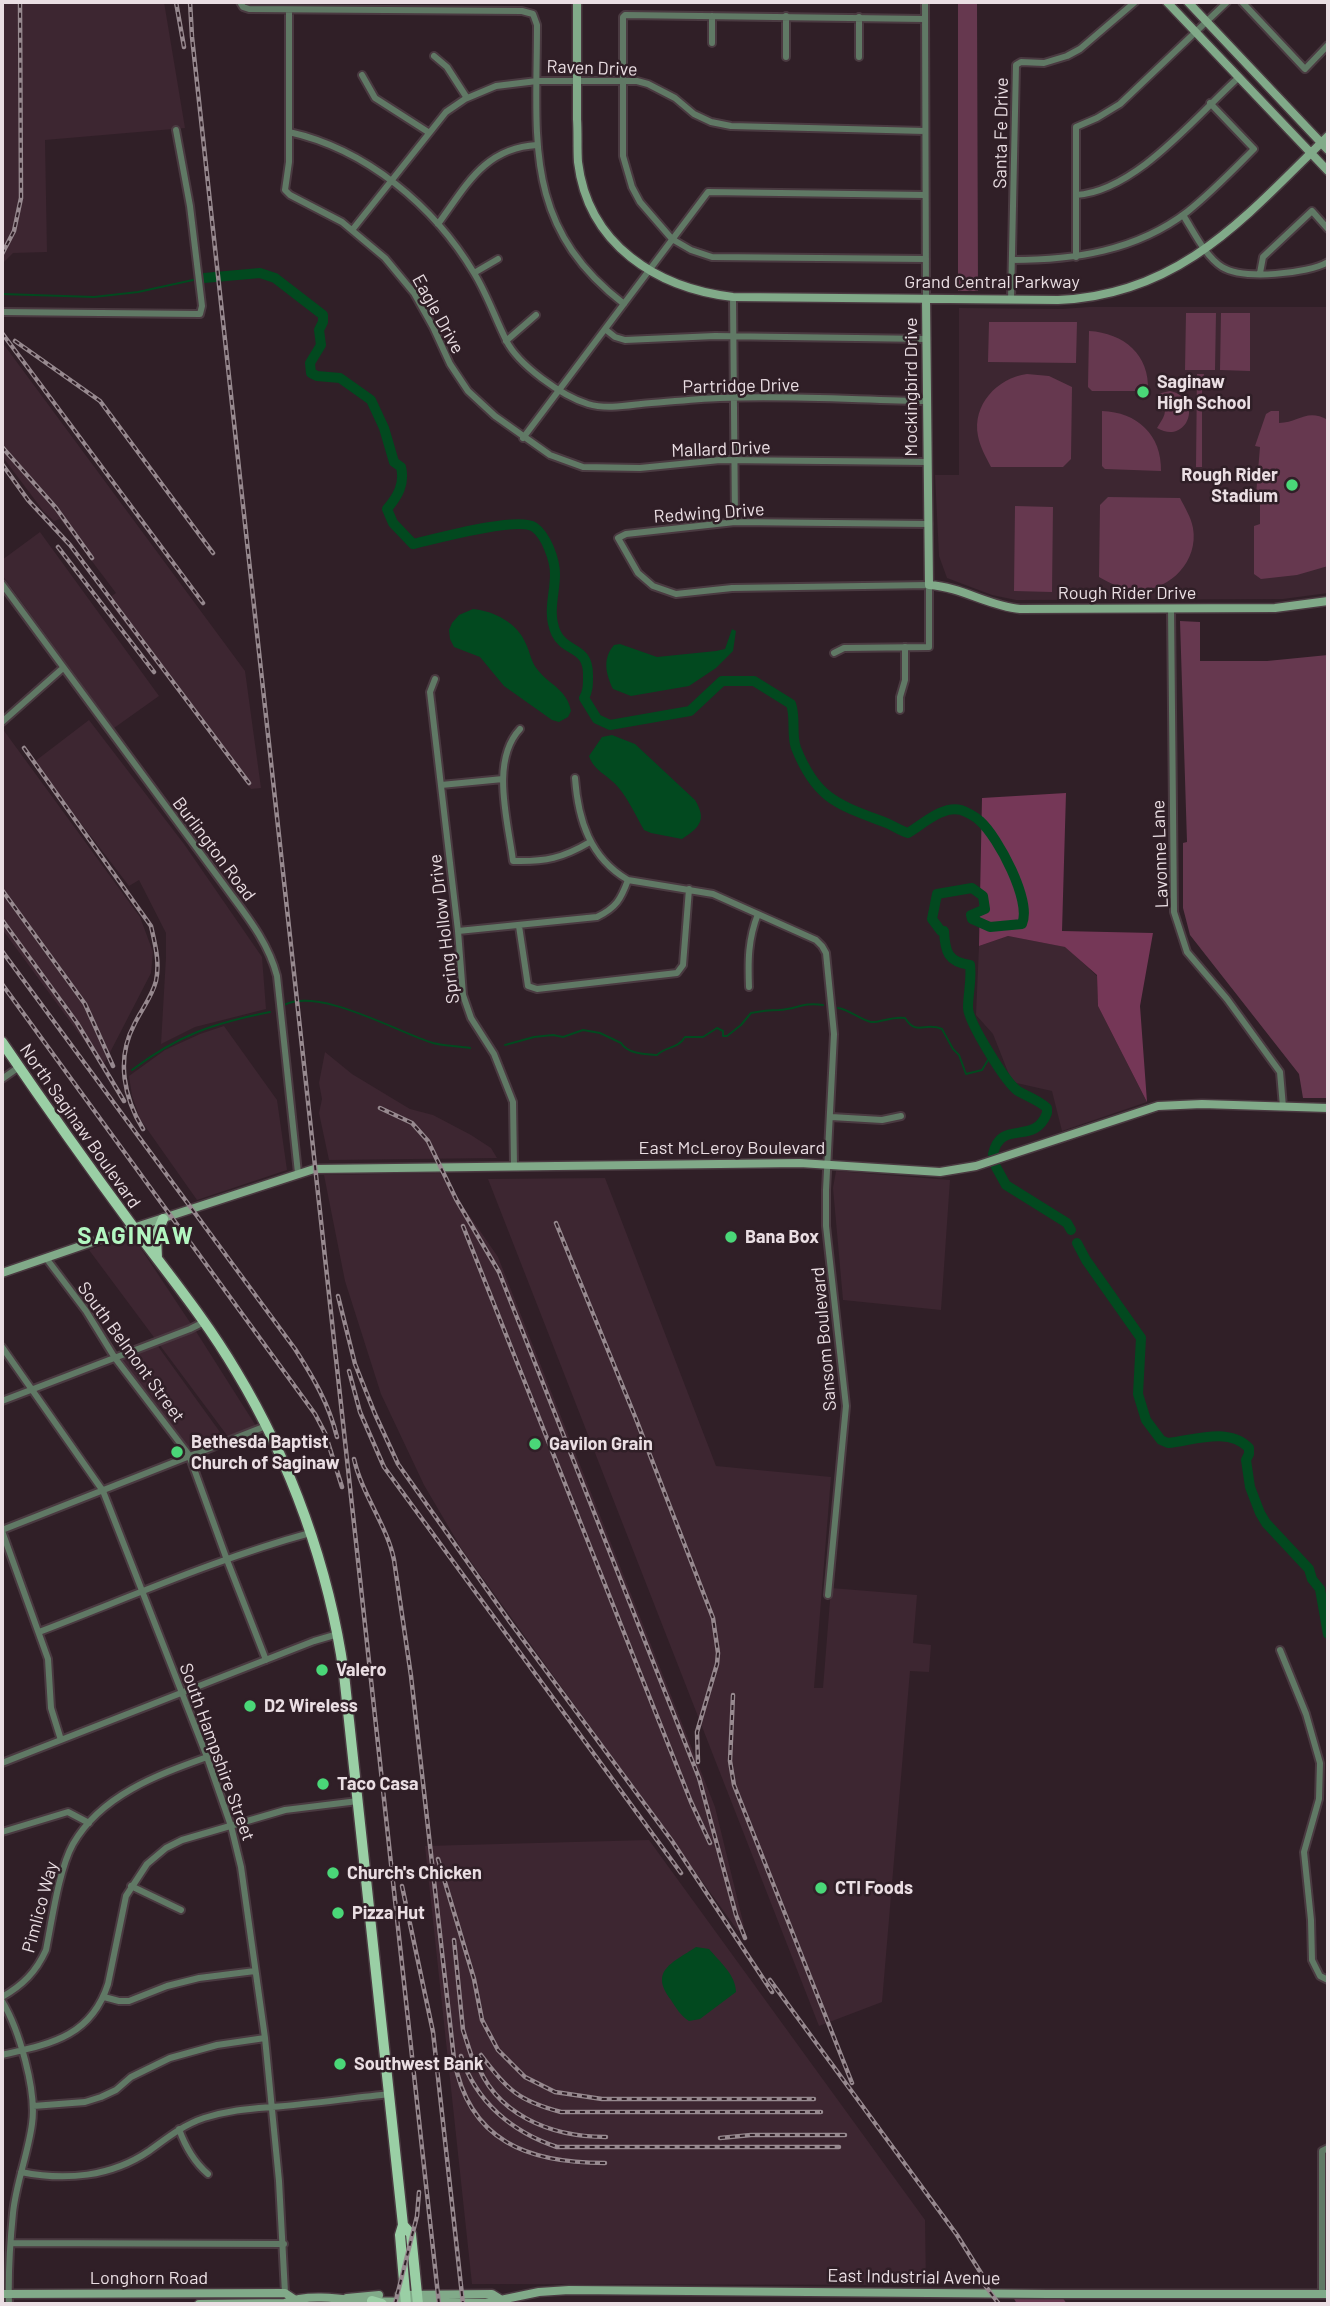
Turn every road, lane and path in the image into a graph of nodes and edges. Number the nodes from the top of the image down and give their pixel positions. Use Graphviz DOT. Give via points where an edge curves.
graph roads {
  1 [pos="240,2"];
  2 [pos="577,2"];
  3 [pos="925,2"];
  4 [pos="1135,2"];
  5 [pos="1167,2"];
  6 [pos="1188,2"];
  7 [pos="1227,2"];
  8 [pos="1242,2"];
  9 [pos="289,9"];
  10 [pos="712,16"];
  11 [pos="786,16"];
  12 [pos="859,17"];
  13 [pos="925,19"];
  14 [pos="1206,21"];
  15 [pos="1195,32"];
  16 [pos="712,43"];
  17 [pos="1328,46"];
  18 [pos="434,56"];
  19 [pos="786,57"];
  20 [pos="859,57"];
  21 [pos="362,75"];
  22 [pos="1238,78"];
  23 [pos="577,80"];
  24 [pos="621,80"];
  25 [pos="537,81"];
  26 [pos="467,98"];
  27 [pos="1210,103"];
  28 [pos="176,130"];
  29 [pos="925,131"];
  30 [pos="289,132"];
  31 [pos="429,132"];
  32 [pos="1326,143"];
  33 [pos="537,145"];
  34 [pos="1311,153"];
  35 [pos="1328,171"];
  36 [pos="390,180"];
  37 [pos="925,195"];
  38 [pos="1076,195"];
  39 [pos="1183,215"];
  40 [pos="438,224"];
  41 [pos="353,229"];
  42 [pos="1328,229"];
  43 [pos="672,239"];
  44 [pos="1207,250"];
  45 [pos="1076,257"];
  46 [pos="498,259"];
  47 [pos="926,259"];
  48 [pos="1012,260"];
  49 [pos="1328,262"];
  50 [pos="648,271"];
  51 [pos="474,273"];
  52 [pos="1259,273"];
  53 [pos="733,297"];
  54 [pos="926,299"];
  55 [pos="1012,300"];
  56 [pos="624,304"];
  57 [pos="2,312"];
  58 [pos="536,315"];
  59 [pos="605,329"];
  60 [pos="733,336"];
  61 [pos="927,339"];
  62 [pos="506,341"];
  63 [pos="559,390"];
  64 [pos="736,398"];
  65 [pos="927,401"];
  66 [pos="523,438"];
  67 [pos="735,460"];
  68 [pos="928,462"];
  69 [pos="735,522"];
  70 [pos="929,524"];
  71 [pos="2,584"];
  72 [pos="929,585"];
  73 [pos="1328,601"];
  74 [pos="1171,608"];
  75 [pos="905,647"];
  76 [pos="834,653"];
  77 [pos="63,668"];
  78 [pos="435,679"];
  79 [pos="900,710"];
  80 [pos="2,722"];
  81 [pos="520,729"];
  82 [pos="575,778"];
  83 [pos="503,779"];
  84 [pos="441,785"];
  85 [pos="590,842"];
  86 [pos="628,880"];
  87 [pos="689,890"];
  88 [pos="758,914"];
  89 [pos="519,926"];
  90 [pos="458,931"];
  91 [pos="749,987"];
  92 [pos="2,1042"];
  93 [pos="19,1067"];
  94 [pos="2,1079"];
  95 [pos="1283,1107"];
  96 [pos="1328,1108"];
  97 [pos="901,1116"];
  98 [pos="831,1117"];
  99 [pos="828,1164"];
  100 [pos="514,1166"];
  101 [pos="298,1173"];
  102 [pos="163,1219"];
  103 [pos="133,1228"];
  104 [pos="46,1258"];
  105 [pos="157,1259"];
  106 [pos="2,1273"];
  107 [pos="204,1322"];
  108 [pos="2,1347"];
  109 [pos="114,1357"];
  110 [pos="31,1390"];
  111 [pos="2,1401"];
  112 [pos="266,1426"];
  113 [pos="189,1455"];
  114 [pos="103,1491"];
  115 [pos="2,1530"];
  116 [pos="310,1533"];
  117 [pos="227,1560"];
  118 [pos="142,1592"];
  119 [pos="828,1595"];
  120 [pos="39,1632"];
  121 [pos="338,1634"];
  122 [pos="1280,1650"];
  123 [pos="266,1660"];
  124 [pos="182,1693"];
  125 [pos="61,1740"];
  126 [pos="207,1757"];
  127 [pos="2,1763"];
  128 [pos="358,1801"];
  129 [pos="89,1822"];
  130 [pos="231,1826"];
  131 [pos="2,1832"];
  132 [pos="131,1886"];
  133 [pos="181,1910"];
  134 [pos="255,1971"];
  135 [pos="1328,1980"];
  136 [pos="104,1997"];
  137 [pos="2,1999"];
  138 [pos="265,2038"];
  139 [pos="21,2051"];
  140 [pos="2,2055"];
  141 [pos="390,2094"];
  142 [pos="33,2106"];
  143 [pos="272,2107"];
  144 [pos="179,2129"];
  145 [pos="1325,2149"];
  146 [pos="21,2172"];
  147 [pos="208,2174"];
  148 [pos="403,2225"];
  149 [pos="12,2243"];
  150 [pos="284,2244"];
  151 [pos="285,2293"];
  152 [pos="5,2294"];
  153 [pos="225,2294"];
  154 [pos="1325,2294"];
  155 [pos="294,2299"];
  156 [pos="343,2299"];
  157 [pos="406,2300"];
  158 [pos="418,2300"];
  159 [pos="377,2303"];
  160 [pos="9,2304"];
  161 [pos="200,2304"];
  162 [pos="225,2304"];
  1 -- 9 [label="street" via="246,8"];
  2 -- 23 [label="street, Grand Central Parkway"];
  3 -- 13 [label="street, Mockingbird Drive"];
  4 -- 48 [label="street, Santa Fe Drive" via="1067,57 1016,65"];
  5 -- 15 [label="street"];
  6 -- 14 [label="street"];
  7 -- 14 [label="street"];
  8 -- 17 [label="street" via="1305,69"];
  9 -- 25 [label="street" via="533,14"];
  9 -- 30 [label="street"];
  10 -- 11 [label="street"];
  10 -- 16 [label="street"];
  10 -- 24 [label="street" via="623,17"];
  11 -- 12 [label="street"];
  11 -- 19 [label="street"];
  12 -- 13 [label="street"];
  12 -- 20 [label="street"];
  13 -- 29 [label="street, Mockingbird Drive"];
  14 -- 15 [label="street"];
  14 -- 32 [label="street"];
  15 -- 22 [label="street"];
  15 -- 38 [label="street" via="1120,104 1076,127"];
  18 -- 26 [label="street"];
  21 -- 31 [label="street" via="374,98"];
  22 -- 27 [label="street"];
  22 -- 34 [label="street"];
  23 -- 24 [label="street, Raven Drive"];
  23 -- 25 [label="street, Raven Drive"];
  23 -- 50 [label="street, Grand Central Parkway" via="578,162 587,197 612,239"];
  24 -- 29 [label="street, Raven Drive" via="648,84 694,114 731,126"];
  24 -- 43 [label="street" via="626,172 640,202"];
  25 -- 26 [label="street, Raven Drive" via="496,86"];
  25 -- 33 [label="street"];
  26 -- 31 [label="street, Raven Drive" via="446,112"];
  27 -- 38 [label="street" via="1134,173 1107,187"];
  27 -- 39 [label="street" via="1254,149"];
  28 -- 57 [label="street" via="190,206 201,312"];
  29 -- 37 [label="street, Mockingbird Drive"];
  30 -- 36 [label="street, Partridge Drive" via="338,149"];
  30 -- 41 [label="street, Eagle Drive" via="285,190"];
  31 -- 36 [label="street, Raven Drive"];
  32 -- 34 [label="street, Grand Central Parkway"];
  33 -- 40 [label="street" via="508,150 488,161"];
  33 -- 56 [label="street" via="546,199 562,236 593,278"];
  34 -- 35 [label="street"];
  34 -- 44 [label="street, Grand Central Parkway"];
  36 -- 40 [label="street, Partridge Drive"];
  36 -- 41 [label="street, Raven Drive"];
  37 -- 43 [label="street" via="708,192"];
  37 -- 47 [label="street, Mockingbird Drive"];
  38 -- 45 [label="street"];
  39 -- 44 [label="street"];
  39 -- 45 [label="street" via="1138,240"];
  40 -- 51 [label="street, Partridge Drive"];
  41 -- 66 [label="street, Eagle Drive" via="404,280 468,391"];
  42 -- 52 [label="street" via="1312,211 1263,257"];
  43 -- 47 [label="street" via="712,257"];
  43 -- 50 [label="street"];
  44 -- 52 [label="street" via="1228,270"];
  44 -- 55 [label="street, Grand Central Parkway" via="1159,277 1108,294"];
  45 -- 48 [label="street"];
  46 -- 51 [label="street"];
  47 -- 54 [label="street, Mockingbird Drive"];
  48 -- 55 [label="street, Santa Fe Drive"];
  49 -- 52 [label="street" via="1302,272"];
  50 -- 53 [label="street, Grand Central Parkway" via="680,286"];
  50 -- 56 [label="street"];
  51 -- 62 [label="street, Partridge Drive"];
  53 -- 54 [label="street, Grand Central Parkway"];
  53 -- 60 [label="street"];
  54 -- 55 [label="street, Grand Central Parkway"];
  54 -- 61 [label="street, Mockingbird Drive"];
  56 -- 59 [label="street"];
  58 -- 62 [label="street"];
  59 -- 60 [label="street" via="625,340"];
  59 -- 63 [label="street"];
  60 -- 61 [label="street"];
  60 -- 64 [label="street"];
  61 -- 65 [label="street, Mockingbird Drive"];
  62 -- 63 [label="street, Partridge Drive" via="520,359"];
  63 -- 64 [label="street, Partridge Drive" via="588,404 607,407"];
  63 -- 66 [label="street"];
  64 -- 65 [label="street, Partridge Drive"];
  64 -- 67 [label="street"];
  65 -- 68 [label="street, Mockingbird Drive"];
  66 -- 67 [label="street, Mallard Drive" via="550,455 583,467 640,468"];
  67 -- 68 [label="street, Mallard Drive"];
  67 -- 69 [label="street"];
  68 -- 70 [label="street, Mockingbird Drive"];
  69 -- 70 [label="street, Redwing Drive"];
  69 -- 72 [label="street, Redwing Drive" via="618,538 638,573 653,586 676,594 732,588"];
  70 -- 72 [label="street, Mockingbird Drive"];
  71 -- 77 [label="street, Burlington Road"];
  72 -- 74 [label="street, Rough Rider Drive" via="957,589 1012,608"];
  72 -- 75 [label="street, Mockingbird Drive" via="929,647"];
  73 -- 74 [label="street, Rough Rider Drive" via="1275,608"];
  74 -- 95 [label="street, Lavonne Lane" via="1174,912 1187,952 1280,1072"];
  75 -- 76 [label="street" via="844,648"];
  75 -- 79 [label="street"];
  77 -- 80 [label="street"];
  77 -- 101 [label="street, Burlington Road" via="232,895 271,956"];
  78 -- 84 [label="street, Spring Hollow Drive" via="430,692"];
  81 -- 83 [label="street" via="506,751"];
  82 -- 85 [label="street"];
  83 -- 84 [label="street"];
  83 -- 85 [label="street" via="513,861 567,856"];
  84 -- 90 [label="street, Spring Hollow Drive"];
  85 -- 86 [label="street" via="605,864"];
  86 -- 87 [label="street, Sansom Boulevard"];
  86 -- 89 [label="street" via="620,901 597,917"];
  87 -- 88 [label="street, Sansom Boulevard" via="713,894"];
  87 -- 89 [label="street" via="684,965 677,973 537,989 528,986"];
  88 -- 91 [label="street" via="751,931"];
  88 -- 98 [label="street, Sansom Boulevard" via="816,940 826,953 834,1034"];
  89 -- 90 [label="street"];
  90 -- 100 [label="street, Spring Hollow Drive" via="463,995 471,1018 495,1054 513,1102"];
  92 -- 93 [label="main road, North Saginaw Boulevard"];
  93 -- 94 [label="street"];
  93 -- 103 [label="main road, North Saginaw Boulevard"];
  95 -- 96 [label="street, East McLeroy Boulevard"];
  95 -- 99 [label="street, East McLeroy Boulevard" via="1158,1106 955,1171"];
  97 -- 98 [label="street" via="882,1120"];
  98 -- 99 [label="street, Sansom Boulevard"];
  99 -- 100 [label="street, East McLeroy Boulevard"];
  99 -- 119 [label="street, Sansom Boulevard" via="826,1226 846,1406"];
  100 -- 101 [label="street, East McLeroy Boulevard"];
  101 -- 102 [label="street, East McLeroy Boulevard"];
  102 -- 103 [label="street, East McLeroy Boulevard"];
  102 -- 105 [label="main road" via="156,1236"];
  103 -- 104 [label="street, East McLeroy Boulevard"];
  103 -- 105 [label="main road, North Saginaw Boulevard"];
  104 -- 106 [label="street, East McLeroy Boulevard"];
  104 -- 109 [label="street, South Belmont Street"];
  105 -- 107 [label="main road, North Saginaw Boulevard"];
  107 -- 109 [label="street"];
  107 -- 112 [label="main road, North Saginaw Boulevard"];
  108 -- 110 [label="street, South Hampshire Street"];
  109 -- 110 [label="street"];
  109 -- 113 [label="street, South Belmont Street"];
  110 -- 111 [label="street"];
  110 -- 114 [label="street, South Hampshire Street"];
  112 -- 113 [label="street"];
  112 -- 116 [label="main road, North Saginaw Boulevard"];
  113 -- 114 [label="street"];
  113 -- 117 [label="street, South Belmont Street"];
  114 -- 115 [label="street"];
  114 -- 118 [label="street, South Hampshire Street"];
  115 -- 120 [label="street"];
  116 -- 117 [label="street"];
  116 -- 121 [label="main road, North Saginaw Boulevard"];
  117 -- 118 [label="street"];
  117 -- 123 [label="street, South Belmont Street"];
  118 -- 120 [label="street"];
  118 -- 124 [label="street, South Hampshire Street"];
  120 -- 125 [label="street"];
  121 -- 123 [label="street"];
  121 -- 128 [label="main road, North Saginaw Boulevard"];
  122 -- 135 [label="street" via="1320,1763 1319,1799 1304,1852 1312,1960 1320,1976"];
  123 -- 124 [label="street"];
  124 -- 125 [label="street"];
  124 -- 126 [label="street, South Hampshire Street"];
  125 -- 127 [label="street"];
  126 -- 129 [label="street, Pimlico Way" via="134,1787"];
  126 -- 130 [label="street, South Hampshire Street"];
  128 -- 130 [label="street" via="285,1810"];
  128 -- 141 [label="main road, North Saginaw Boulevard"];
  129 -- 131 [label="street" via="68,1812"];
  129 -- 137 [label="street, Pimlico Way" via="68,1856 42,1959 23,1983"];
  130 -- 132 [label="street" via="166,1848"];
  130 -- 134 [label="street, South Hampshire Street"];
  132 -- 133 [label="street"];
  132 -- 136 [label="street"];
  134 -- 136 [label="street" via="199,1978 129,2001"];
  134 -- 138 [label="street, South Hampshire Street"];
  136 -- 139 [label="street" via="73,2033 58,2042"];
  137 -- 139 [label="street"];
  138 -- 142 [label="street" via="170,2057 93,2100"];
  138 -- 143 [label="street, South Hampshire Street"];
  139 -- 140 [label="street"];
  139 -- 142 [label="street"];
  141 -- 143 [label="street"];
  141 -- 148 [label="main road, North Saginaw Boulevard"];
  142 -- 146 [label="street"];
  143 -- 144 [label="street" via="226,2112"];
  143 -- 150 [label="street, South Hampshire Street"];
  144 -- 146 [label="street" via="135,2159 107,2170 58,2177"];
  144 -- 147 [label="street" via="198,2165"];
  145 -- 154 [label="street"];
  146 -- 149 [label="street"];
  148 -- 157 [label="main road"];
  148 -- 158 [label="main road" via="411,2234"];
  149 -- 150 [label="street"];
  149 -- 152 [label="street"];
  150 -- 151 [label="street, South Hampshire Street"];
  151 -- 153 [label="street, Longhorn Road"];
  151 -- 155 [label="street"];
  152 -- 153 [label="street, Longhorn Road"];
  152 -- 160 [label="street"];
  153 -- 162 [label="street"];
  154 -- 158 [label="street, East Industrial Avenue" via="569,2290 486,2303"];
  155 -- 156 [label="street, Longhorn Road"];
  155 -- 162 [label="street, Longhorn Road" via="285,2304"];
  156 -- 157 [label="street, Longhorn Road" via="357,2295"];
  156 -- 159 [label="street, Longhorn Road"];
  157 -- 158 [label="street, East Industrial Avenue"];
  157 -- 159 [label="street, Longhorn Road"];
  161 -- 162 [label="street, Longhorn Road"];
}
